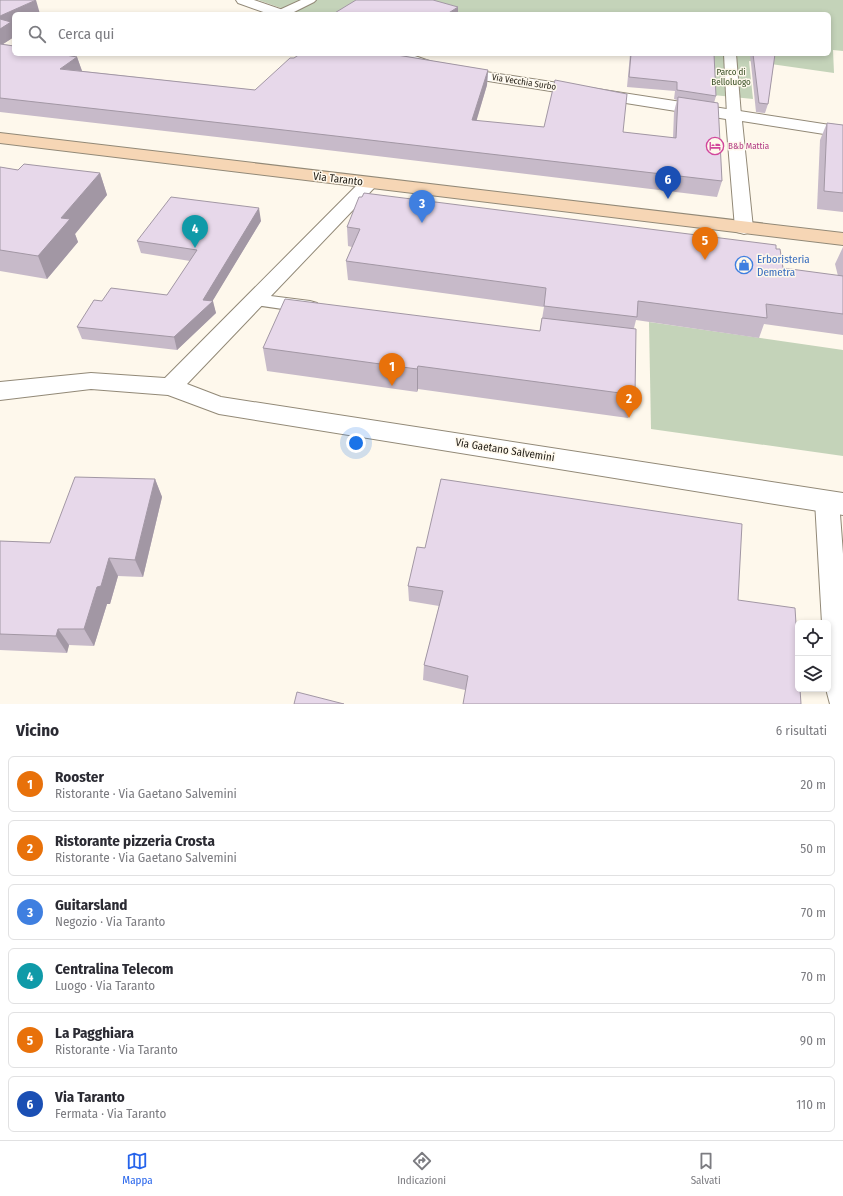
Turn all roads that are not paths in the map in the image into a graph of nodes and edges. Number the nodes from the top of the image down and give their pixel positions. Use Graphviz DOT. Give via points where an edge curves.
graph roads {
  1 [pos="242,0"];
  2 [pos="310,0"];
  3 [pos="275,12"];
  4 [pos="285,12"];
  5 [pos="402,56"];
  6 [pos="730,56"];
  7 [pos="734,115"];
  8 [pos="843,132"];
  9 [pos="0,138"];
  10 [pos="369,183"];
  11 [pos="744,228"];
  12 [pos="843,239"];
  13 [pos="255,300"];
  14 [pos="328,309"];
  15 [pos="170,387"];
  16 [pos="0,391"];
  17 [pos="835,502"];
  18 [pos="843,699"];
  1 -- 3 [label="street"];
  2 -- 4 [label="lane"];
  5 -- 7 [label="street, Via Vecchia Surbo" via="438,69"];
  6 -- 7 [label="lane"];
  7 -- 8 [label="street, Via Vecchia Surbo"];
  7 -- 11 [label="street"];
  9 -- 10 [label="main road, Via Taranto"];
  10 -- 11 [label="main road, Via Taranto"];
  10 -- 13 [label="street"];
  11 -- 12 [label="main road, Via Taranto"];
  13 -- 14 [label="lane"];
  13 -- 15 [label="street"];
  15 -- 16 [label="street, Via Gaetano Salvemini" via="90,381"];
  15 -- 17 [label="street, Via Gaetano Salvemini" via="219,405"];
  17 -- 18 [label="lane" via="840,694"];
}
